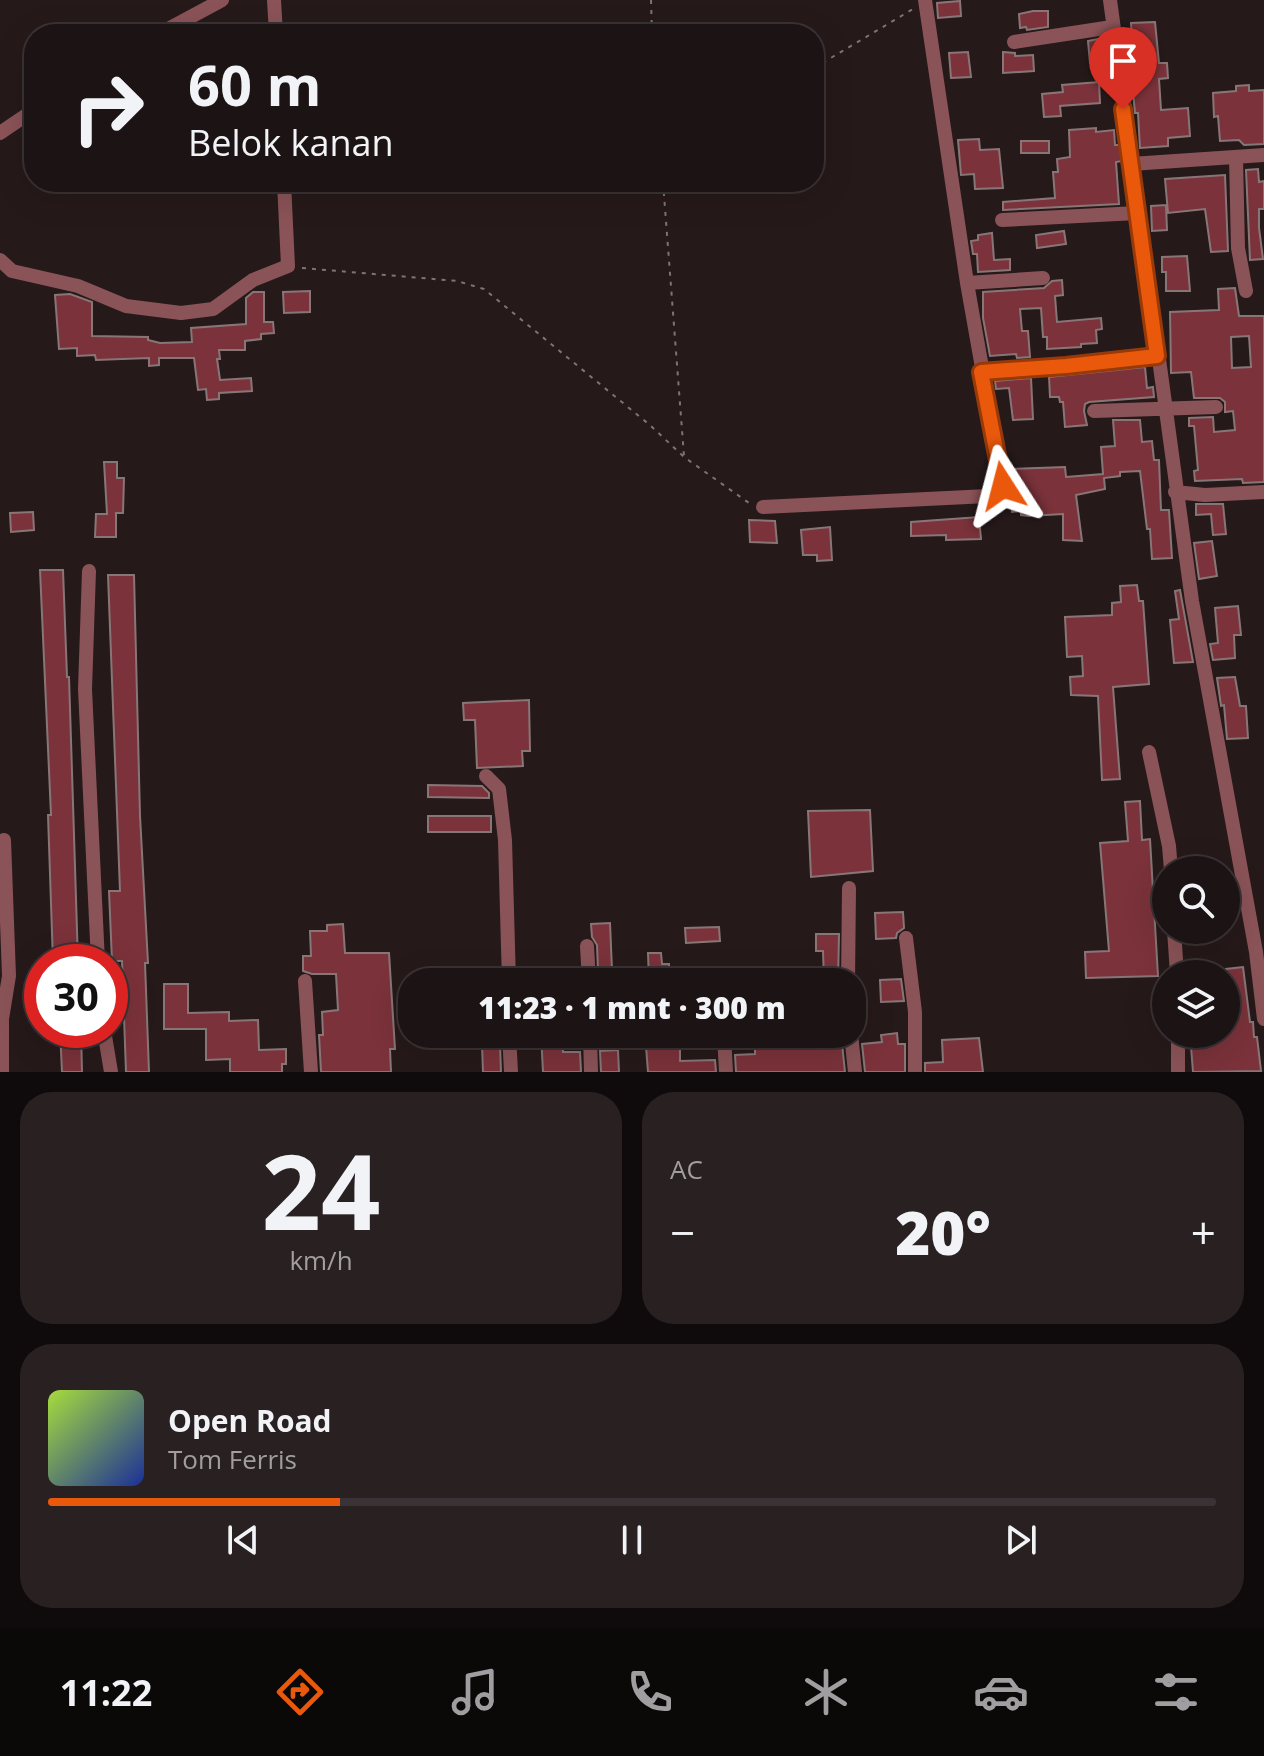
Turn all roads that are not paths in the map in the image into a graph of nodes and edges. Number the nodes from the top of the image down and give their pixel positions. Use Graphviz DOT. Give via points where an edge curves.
graph roads {
  1 [pos="222,0"];
  2 [pos="274,0"];
  3 [pos="1110,0"];
  4 [pos="926,1"];
  5 [pos="178,24"];
  6 [pos="275,24"];
  7 [pos="1112,27"];
  8 [pos="1014,42"];
  9 [pos="24,117"];
  10 [pos="0,133"];
  11 [pos="1264,155"];
  12 [pos="1236,157"];
  13 [pos="1131,164"];
  14 [pos="284,192"];
  15 [pos="1137,213"];
  16 [pos="1002,220"];
  17 [pos="0,260"];
  18 [pos="1043,278"];
  19 [pos="967,283"];
  20 [pos="1246,291"];
  21 [pos="1157,356"];
  22 [pos="981,372"];
  23 [pos="1216,407"];
  24 [pos="1165,408"];
  25 [pos="1094,411"];
  26 [pos="1175,492"];
  27 [pos="1264,492"];
  28 [pos="763,507"];
  29 [pos="89,571"];
  30 [pos="1149,752"];
  31 [pos="486,776"];
  32 [pos="4,840"];
  33 [pos="1170,856"];
  34 [pos="849,888"];
  35 [pos="906,938"];
  36 [pos="97,944"];
  37 [pos="587,946"];
  38 [pos="509,968"];
  39 [pos="588,968"];
  40 [pos="848,968"];
  41 [pos="305,981"];
  42 [pos="1264,1019"];
  43 [pos="107,1048"];
  44 [pos="510,1048"];
  45 [pos="590,1048"];
  46 [pos="725,1048"];
  47 [pos="852,1048"];
  48 [pos="1178,1048"];
  49 [pos="2,1072"];
  50 [pos="111,1072"];
  51 [pos="311,1072"];
  52 [pos="511,1072"];
  53 [pos="591,1072"];
  54 [pos="726,1072"];
  55 [pos="855,1072"];
  56 [pos="915,1072"];
  57 [pos="1178,1072"];
  1 -- 5 [label="street"];
  2 -- 6 [label="street"];
  3 -- 7 [label="street"];
  4 -- 19 [label="street"];
  7 -- 8 [label="street"];
  7 -- 13 [label="street"];
  9 -- 10 [label="street"];
  11 -- 12 [label="street"];
  12 -- 13 [label="street"];
  12 -- 20 [label="street" via="1238,248"];
  13 -- 15 [label="street"];
  14 -- 17 [label="street" via="288,266 253,280 213,309 181,313 126,306 78,286 12,271"];
  15 -- 16 [label="street"];
  15 -- 21 [label="street"];
  18 -- 19 [label="street"];
  19 -- 22 [label="street"];
  21 -- 22 [label="street"];
  21 -- 24 [label="street"];
  22 -- 28 [label="street" via="1003,481 1000,491"];
  23 -- 24 [label="street"];
  24 -- 25 [label="street"];
  24 -- 26 [label="street"];
  26 -- 27 [label="street"];
  26 -- 42 [label="street"];
  29 -- 36 [label="street" via="85,689"];
  30 -- 33 [label="street"];
  31 -- 38 [label="street" via="499,789"];
  32 -- 49 [label="street" via="9,976"];
  34 -- 40 [label="street"];
  35 -- 56 [label="street" via="915,1012"];
  37 -- 39 [label="street"];
  41 -- 51 [label="street"];
  43 -- 50 [label="street"];
  44 -- 52 [label="street"];
  45 -- 53 [label="street"];
  46 -- 54 [label="street"];
  47 -- 55 [label="street"];
  48 -- 57 [label="street"];
}
